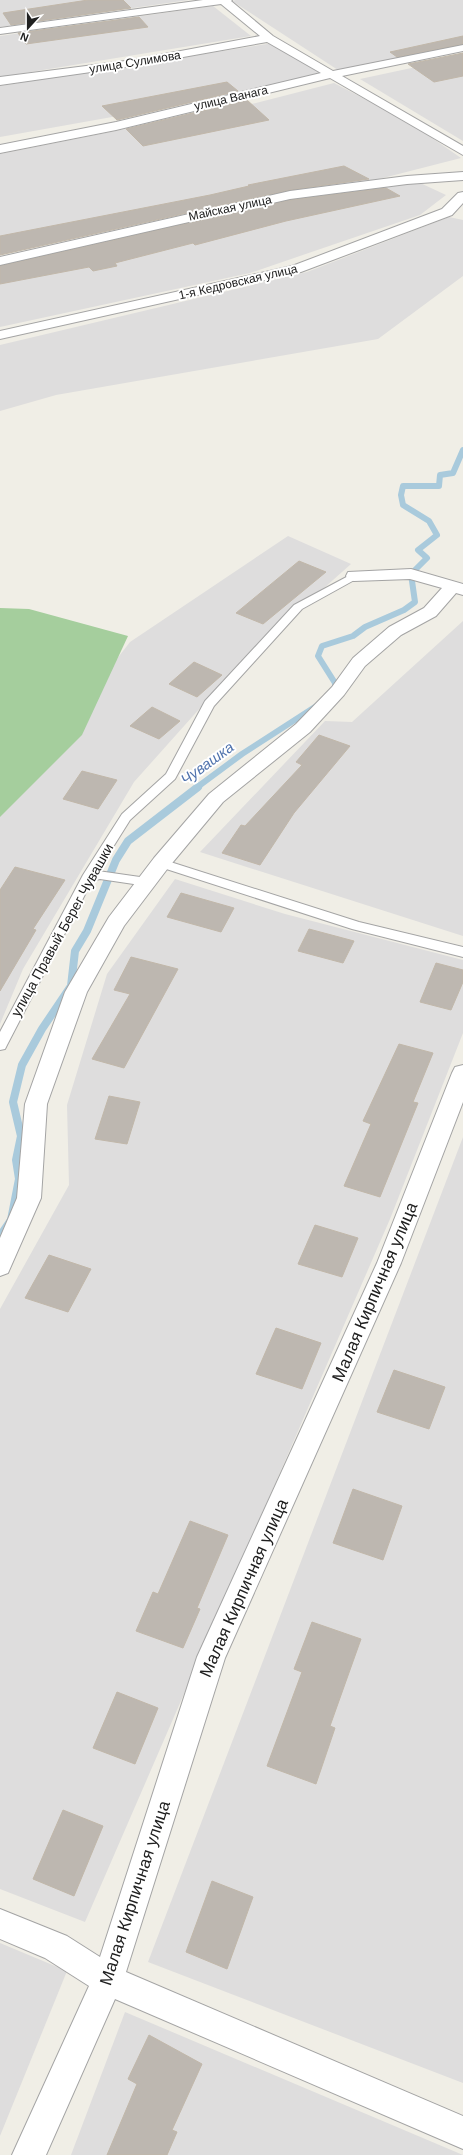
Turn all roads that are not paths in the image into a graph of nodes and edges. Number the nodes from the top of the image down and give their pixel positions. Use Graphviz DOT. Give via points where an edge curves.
graph roads {
  1 [pos="225,0"];
  2 [pos="0,31"];
  3 [pos="269,38"];
  4 [pos="463,48"];
  5 [pos="334,74"];
  6 [pos="0,81"];
  7 [pos="0,149"];
  8 [pos="463,151"];
  9 [pos="463,176"];
  10 [pos="463,196"];
  11 [pos="0,261"];
  12 [pos="0,335"];
  13 [pos="354,576"];
  14 [pos="458,588"];
  15 [pos="161,863"];
  16 [pos="87,878"];
  17 [pos="147,882"];
  18 [pos="463,952"];
  19 [pos="0,1045"];
  20 [pos="463,1073"];
  21 [pos="0,1266"];
  22 [pos="0,1924"];
  23 [pos="108,1980"];
  24 [pos="463,2133"];
  25 [pos="29,2155"];
  1 -- 2 [label="street"];
  1 -- 3 [label="street"];
  3 -- 5 [label="street"];
  3 -- 6 [label="street, улица Сулимова" via="133,64"];
  4 -- 5 [label="street, улица Ванага"];
  5 -- 7 [label="street, улица Ванага" via="116,126"];
  5 -- 8 [label="street"];
  9 -- 11 [label="street, Майская улица" via="406,180 290,195"];
  10 -- 12 [label="street, 1-я Кедровская улица" via="447,212 296,269"];
  13 -- 14 [label="street" via="411,574"];
  13 -- 16 [label="lane, улица Правый Берег Чувашки" via="298,606 209,704 171,776 126,817"];
  14 -- 15 [label="street" via="430,612 395,631 359,662 338,691 303,728 216,798"];
  15 -- 17 [label="street"];
  15 -- 18 [label="lane" via="357,926"];
  16 -- 17 [label="lane" via="100,875"];
  16 -- 19 [label="lane, улица Правый Берег Чувашки"];
  17 -- 21 [label="street" via="116,922 76,992 36,1104 29,1198"];
  20 -- 23 [label="street, Малая Кирпичная улица" via="389,1263 211,1657"];
  22 -- 23 [label="street" via="56,1947"];
  23 -- 24 [label="street"];
  23 -- 25 [label="street, Малая Кирпичная улица"];
}
